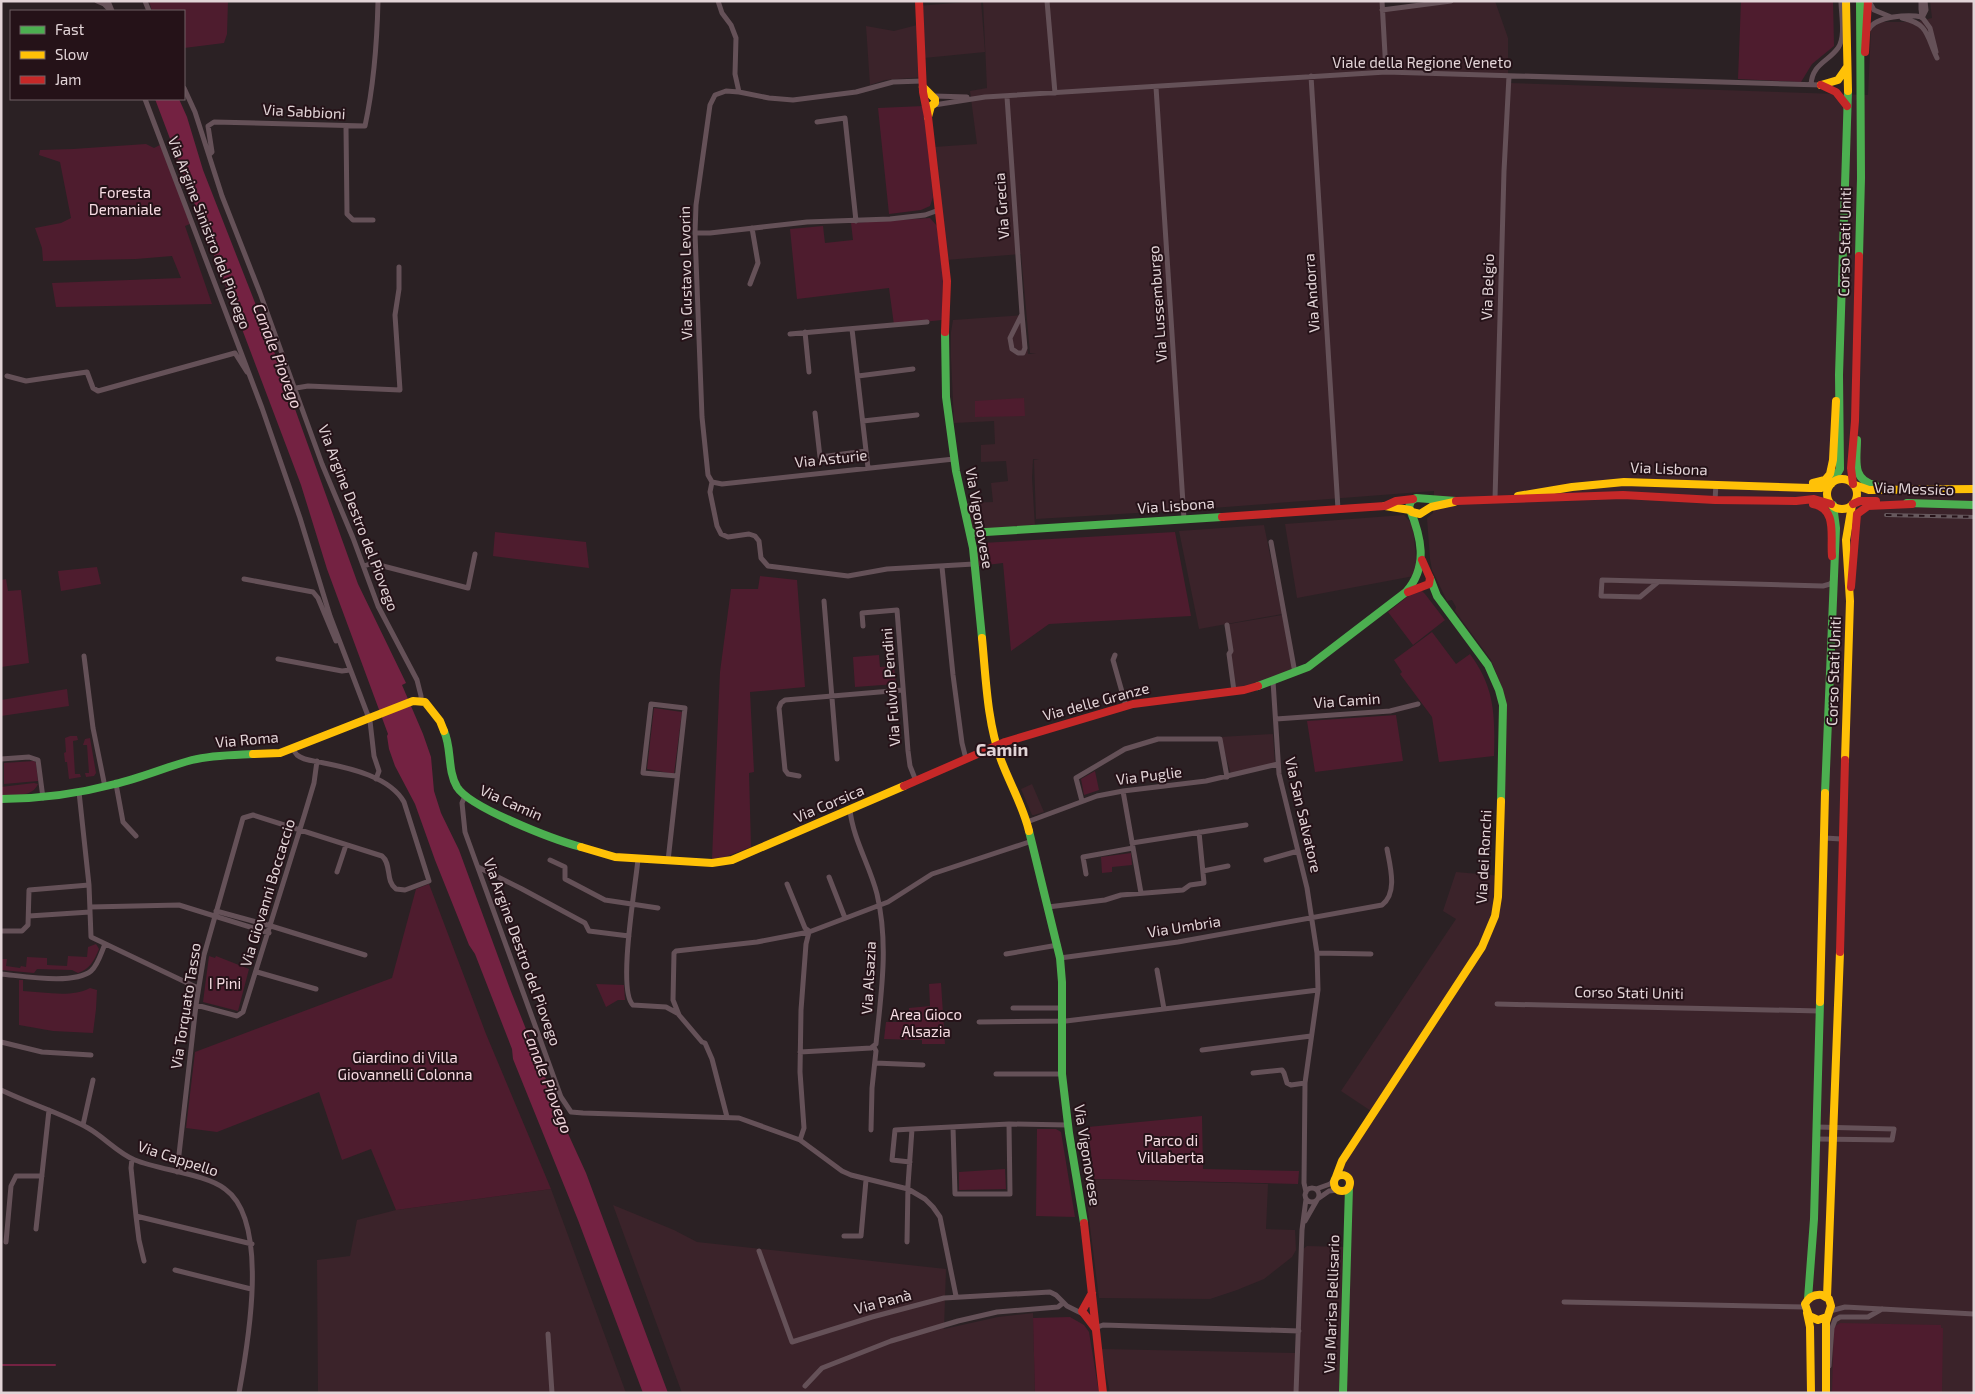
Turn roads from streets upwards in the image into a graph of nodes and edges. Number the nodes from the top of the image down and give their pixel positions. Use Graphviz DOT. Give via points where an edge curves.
graph roads {
  1 [pos="97,1"];
  2 [pos="378,1"];
  3 [pos="718,1"];
  4 [pos="919,1"];
  5 [pos="1048,1"];
  6 [pos="1382,1"];
  7 [pos="1451,1"];
  8 [pos="1841,1"];
  9 [pos="1848,1"];
  10 [pos="1860,1"];
  11 [pos="1869,1"];
  12 [pos="1921,1"];
  13 [pos="1925,1"];
  14 [pos="110,10"];
  15 [pos="1382,10"];
  16 [pos="1896,17"];
  17 [pos="1922,17"];
  18 [pos="1919,23"];
  19 [pos="1866,37"];
  20 [pos="1847,67"];
  21 [pos="1386,72"];
  22 [pos="1311,76"];
  23 [pos="1509,76"];
  24 [pos="922,84"];
  25 [pos="1811,85"];
  26 [pos="1821,85"];
  27 [pos="1156,87"];
  28 [pos="1848,89"];
  29 [pos="185,90"];
  30 [pos="739,92"];
  31 [pos="1055,92"];
  32 [pos="1007,97"];
  33 [pos="145,100"];
  34 [pos="930,101"];
  35 [pos="1848,108"];
  36 [pos="817,122"];
  37 [pos="1861,122"];
  38 [pos="346,127"];
  39 [pos="209,155"];
  40 [pos="939,214"];
  41 [pos="373,220"];
  42 [pos="856,221"];
  43 [pos="752,228"];
  44 [pos="695,232"];
  45 [pos="399,267"];
  46 [pos="750,284"];
  47 [pos="1022,314"];
  48 [pos="928,322"];
  49 [pos="852,329"];
  50 [pos="805,332"];
  51 [pos="790,334"];
  52 [pos="913,369"];
  53 [pos="809,372"];
  54 [pos="1839,375"];
  55 [pos="7,376"];
  56 [pos="250,376"];
  57 [pos="858,376"];
  58 [pos="296,388"];
  59 [pos="815,413"];
  60 [pos="918,415"];
  61 [pos="863,421"];
  62 [pos="1855,421"];
  63 [pos="866,451"];
  64 [pos="954,459"];
  65 [pos="868,468"];
  66 [pos="712,482"];
  67 [pos="1624,482"];
  68 [pos="1832,483"];
  69 [pos="1716,484"];
  70 [pos="1854,484"];
  71 [pos="1768,486"];
  72 [pos="1909,489"];
  73 [pos="1974,489"];
  74 [pos="1623,495"];
  75 [pos="1495,498"];
  76 [pos="1506,498"];
  77 [pos="1417,499"];
  78 [pos="1716,500"];
  79 [pos="1456,501"];
  80 [pos="1796,501"];
  81 [pos="1832,504"];
  82 [pos="1853,504"];
  83 [pos="1912,504"];
  84 [pos="1974,505"];
  85 [pos="1384,506"];
  86 [pos="1338,509"];
  87 [pos="1411,511"];
  88 [pos="1424,511"];
  89 [pos="1184,519"];
  90 [pos="970,533"];
  91 [pos="1420,540"];
  92 [pos="1271,542"];
  93 [pos="475,554"];
  94 [pos="1421,557"];
  95 [pos="974,564"];
  96 [pos="364,566"];
  97 [pos="942,567"];
  98 [pos="1834,576"];
  99 [pos="1417,577"];
  100 [pos="1429,577"];
  101 [pos="244,579"];
  102 [pos="1658,582"];
  103 [pos="1823,586"];
  104 [pos="1423,587"];
  105 [pos="1406,592"];
  106 [pos="1438,596"];
  107 [pos="1833,596"];
  108 [pos="824,601"];
  109 [pos="1850,601"];
  110 [pos="1227,625"];
  111 [pos="863,626"];
  112 [pos="343,652"];
  113 [pos="1115,655"];
  114 [pos="84,656"];
  115 [pos="278,659"];
  116 [pos="350,670"];
  117 [pos="1295,673"];
  118 [pos="1273,681"];
  119 [pos="903,690"];
  120 [pos="1234,691"];
  121 [pos="831,696"];
  122 [pos="417,701"];
  123 [pos="1418,704"];
  124 [pos="1126,706"];
  125 [pos="369,718"];
  126 [pos="1276,719"];
  127 [pos="996,746"];
  128 [pos="293,748"];
  129 [pos="1,759"];
  130 [pos="837,759"];
  131 [pos="966,759"];
  132 [pos="317,761"];
  133 [pos="1278,764"];
  134 [pos="677,776"];
  135 [pos="799,776"];
  136 [pos="1227,777"];
  137 [pos="376,780"];
  138 [pos="916,781"];
  139 [pos="116,784"];
  140 [pos="105,787"];
  141 [pos="1123,791"];
  142 [pos="80,792"];
  143 [pos="465,796"];
  144 [pos="42,798"];
  145 [pos="1,799"];
  146 [pos="1082,801"];
  147 [pos="850,810"];
  148 [pos="1027,822"];
  149 [pos="1246,825"];
  150 [pos="300,829"];
  151 [pos="1199,832"];
  152 [pos="136,836"];
  153 [pos="1825,838"];
  154 [pos="1841,839"];
  155 [pos="1032,841"];
  156 [pos="346,845"];
  157 [pos="1132,846"];
  158 [pos="1387,849"];
  159 [pos="1298,851"];
  160 [pos="1266,857"];
  161 [pos="638,859"];
  162 [pos="550,860"];
  163 [pos="668,861"];
  164 [pos="1228,866"];
  165 [pos="478,867"];
  166 [pos="1202,871"];
  167 [pos="336,872"];
  168 [pos="1086,874"];
  169 [pos="829,877"];
  170 [pos="788,884"];
  171 [pos="88,885"];
  172 [pos="1141,893"];
  173 [pos="633,905"];
  174 [pos="879,905"];
  175 [pos="1048,907"];
  176 [pos="658,908"];
  177 [pos="90,910"];
  178 [pos="215,914"];
  179 [pos="29,916"];
  180 [pos="1312,917"];
  181 [pos="845,918"];
  182 [pos="271,926"];
  183 [pos="1,931"];
  184 [pos="809,932"];
  185 [pos="269,933"];
  186 [pos="629,936"];
  187 [pos="105,944"];
  188 [pos="1058,945"];
  189 [pos="1318,953"];
  190 [pos="1006,954"];
  191 [pos="1371,954"];
  192 [pos="365,955"];
  193 [pos="1060,958"];
  194 [pos="1157,970"];
  195 [pos="257,972"];
  196 [pos="1,974"];
  197 [pos="198,988"];
  198 [pos="316,989"];
  199 [pos="1318,990"];
  200 [pos="1497,1004"];
  201 [pos="196,1005"];
  202 [pos="1013,1008"];
  203 [pos="1062,1008"];
  204 [pos="1164,1009"];
  205 [pos="1820,1011"];
  206 [pos="679,1015"];
  207 [pos="1061,1021"];
  208 [pos="979,1022"];
  209 [pos="1311,1036"];
  210 [pos="1,1042"];
  211 [pos="874,1047"];
  212 [pos="1202,1050"];
  213 [pos="800,1052"];
  214 [pos="91,1055"];
  215 [pos="875,1063"];
  216 [pos="923,1065"];
  217 [pos="1253,1073"];
  218 [pos="996,1074"];
  219 [pos="1062,1074"];
  220 [pos="93,1080"];
  221 [pos="1305,1083"];
  222 [pos="1,1090"];
  223 [pos="49,1110"];
  224 [pos="727,1116"];
  225 [pos="1009,1124"];
  226 [pos="83,1125"];
  227 [pos="1068,1125"];
  228 [pos="1817,1126"];
  229 [pos="953,1127"];
  230 [pos="1834,1127"];
  231 [pos="912,1129"];
  232 [pos="871,1130"];
  233 [pos="1816,1138"];
  234 [pos="1834,1139"];
  235 [pos="800,1140"];
  236 [pos="1346,1156"];
  237 [pos="132,1159"];
  238 [pos="910,1162"];
  239 [pos="177,1172"];
  240 [pos="42,1176"];
  241 [pos="1304,1178"];
  242 [pos="1348,1178"];
  243 [pos="1335,1179"];
  244 [pos="866,1180"];
  245 [pos="1349,1187"];
  246 [pos="908,1189"];
  247 [pos="1314,1189"];
  248 [pos="1338,1191"];
  249 [pos="1306,1192"];
  250 [pos="1306,1199"];
  251 [pos="1318,1199"];
  252 [pos="1349,1215"];
  253 [pos="136,1216"];
  254 [pos="1304,1221"];
  255 [pos="36,1228"];
  256 [pos="844,1236"];
  257 [pos="6,1242"];
  258 [pos="907,1242"];
  259 [pos="252,1244"];
  260 [pos="759,1251"];
  261 [pos="144,1261"];
  262 [pos="175,1270"];
  263 [pos="251,1288"];
  264 [pos="956,1296"];
  265 [pos="1808,1299"];
  266 [pos="1829,1300"];
  267 [pos="1564,1302"];
  268 [pos="1063,1303"];
  269 [pos="1845,1307"];
  270 [pos="1882,1308"];
  271 [pos="1806,1310"];
  272 [pos="1087,1311"];
  273 [pos="1828,1314"];
  274 [pos="1974,1314"];
  275 [pos="1095,1328"];
  276 [pos="1299,1331"];
  277 [pos="548,1334"];
  278 [pos="1098,1354"];
  279 [pos="1827,1376"];
  280 [pos="805,1386"];
  281 [pos="239,1393"];
  282 [pos="552,1393"];
  283 [pos="1104,1393"];
  284 [pos="1109,1393"];
  285 [pos="1296,1393"];
  286 [pos="1343,1393"];
  287 [pos="1810,1393"];
  288 [pos="1826,1393"];
  1 -- 14 [label="street"];
  2 -- 38 [label="street, Via Sabbioni" via="378,46 365,126"];
  3 -- 30 [label="street" via="736,38 735,74"];
  4 -- 24 [label="street, Via Vigonovese"];
  5 -- 31 [label="street"];
  6 -- 15 [label="street"];
  7 -- 15 [label="street"];
  8 -- 25 [label="street" via="1838,48 1812,74"];
  9 -- 20 [label="street, Corso Stati Uniti"];
  9 -- 28 [label="street"];
  10 -- 37 [label="street, Corso Stati Uniti"];
  11 -- 16 [label="street" via="1874,10"];
  11 -- 19 [label="street"];
  12 -- 17 [label="street"];
  13 -- 17 [label="street" via="1926,10"];
  15 -- 21 [label="street"];
  16 -- 17 [label="street"];
  16 -- 18 [label="street"];
  16 -- 19 [label="street" via="1874,22"];
  17 -- 18 [label="street"];
  17 -- 18 [label="street" via="1930,28 1937,58"];
  19 -- 37 [label="street"];
  20 -- 26 [label="street" via="1838,80"];
  20 -- 28 [label="street, Corso Stati Uniti"];
  21 -- 22 [label="street, Viale della Regione Veneto"];
  21 -- 23 [label="street, Viale della Regione Veneto"];
  22 -- 27 [label="street, Viale della Regione Veneto"];
  22 -- 86 [label="street, Via Andorra"];
  23 -- 25 [label="street, Viale della Regione Veneto"];
  23 -- 75 [label="street, Via Belgio"];
  24 -- 30 [label="street, Via Gustavo Levorin" via="893,82 856,92 793,100"];
  24 -- 34 [label="street, Via Vigonovese"];
  25 -- 26 [label="street, Viale della Regione Veneto"];
  26 -- 35 [label="street" via="1838,93"];
  27 -- 31 [label="street, Viale della Regione Veneto"];
  27 -- 89 [label="street, Via Lussemburgo"];
  28 -- 35 [label="street, Corso Stati Uniti"];
  29 -- 39 [label="street, Via Argine Destro del Piovego"];
  30 -- 44 [label="street, Via Gustavo Levorin" via="718,93 710,104"];
  31 -- 32 [label="street, Viale della Regione Veneto"];
  32 -- 34 [label="street, Viale della Regione Veneto"];
  32 -- 47 [label="street, Via Grecia"];
  33 -- 56 [label="street, Via Argine Sinistro del Piovego"];
  34 -- 40 [label="street, Via Vigonovese" via="928,117"];
  35 -- 54 [label="street, Corso Stati Uniti"];
  36 -- 42 [label="street" via="845,118"];
  37 -- 62 [label="street, Corso Stati Uniti"];
  38 -- 39 [label="street, Via Sabbioni" via="214,122 208,126 212,152"];
  38 -- 41 [label="street" via="346,214 353,220"];
  39 -- 58 [label="street, Via Argine Destro del Piovego"];
  40 -- 42 [label="street"];
  40 -- 64 [label="street, Via Vigonovese" via="946,281 944,371"];
  42 -- 43 [label="street"];
  43 -- 44 [label="street"];
  43 -- 46 [label="street" via="758,263"];
  44 -- 66 [label="street, Via Gustavo Levorin" via="702,419 708,475"];
  45 -- 58 [label="street" via="395,323 400,390"];
  47 -- 47 [label="street, Via Grecia" via="1010,338 1012,349 1018,354 1025,348"];
  48 -- 49 [label="street"];
  49 -- 50 [label="street"];
  49 -- 57 [label="street"];
  50 -- 51 [label="street"];
  50 -- 53 [label="street"];
  52 -- 57 [label="street"];
  54 -- 68 [label="street, Corso Stati Uniti" via="1840,469"];
  54 -- 71 [label="street" via="1830,474 1817,483"];
  55 -- 56 [label="street, Via Argine Sinistro del Piovego" via="26,381 87,372 93,388 98,391 235,354"];
  56 -- 112 [label="street, Via Argine Sinistro del Piovego"];
  57 -- 61 [label="street"];
  58 -- 96 [label="street, Via Argine Destro del Piovego" via="322,464"];
  59 -- 63 [label="street" via="820,457"];
  60 -- 61 [label="street"];
  61 -- 63 [label="street"];
  62 -- 70 [label="street, Corso Stati Uniti" via="1851,468"];
  62 -- 72 [label="street" via="1859,478 1869,485"];
  63 -- 65 [label="street"];
  64 -- 65 [label="street, Via Asturie"];
  64 -- 90 [label="street, Via Vigonovese"];
  65 -- 66 [label="street, Via Asturie" via="722,484"];
  66 -- 97 [label="street, Via Gustavo Levorin" via="710,492 718,530 728,537 755,536 759,541 761,558 765,564 775,568 848,576 887,569"];
  67 -- 69 [label="street, Via Lisbona"];
  67 -- 74 [label="street"];
  67 -- 76 [label="street, Via Lisbona"];
  68 -- 70 [label="street" via="1846,479"];
  68 -- 71 [label="street, Via Lisbona" via="1817,488"];
  68 -- 81 [label="street" via="1827,494"];
  69 -- 71 [label="street, Via Lisbona"];
  69 -- 78 [label="street"];
  70 -- 72 [label="street, Via Messico" via="1869,490"];
  70 -- 82 [label="street" via="1857,495"];
  72 -- 73 [label="street, Via Messico"];
  74 -- 76 [label="street, Via Lisbona" via="1532,500"];
  74 -- 78 [label="street, Via Lisbona"];
  75 -- 76 [label="street, Via Lisbona"];
  75 -- 79 [label="street, Via Lisbona"];
  77 -- 79 [label="street, Via Lisbona"];
  77 -- 85 [label="street, Via Lisbona"];
  77 -- 87 [label="street" via="1410,504"];
  77 -- 88 [label="street" via="1426,503"];
  78 -- 80 [label="street, Via Lisbona"];
  79 -- 88 [label="street, Via Lisbona"];
  80 -- 81 [label="street, Via Lisbona" via="1816,500"];
  80 -- 98 [label="street" via="1821,505 1828,510 1832,519"];
  81 -- 82 [label="street" via="1843,509"];
  81 -- 98 [label="street, Corso Stati Uniti" via="1836,519"];
  82 -- 83 [label="street, Via Messico" via="1860,501"];
  82 -- 109 [label="street, Corso Stati Uniti" via="1848,528"];
  83 -- 84 [label="street, Via Messico"];
  83 -- 109 [label="street" via="1869,506 1861,508 1857,514"];
  85 -- 86 [label="street, Via Lisbona"];
  85 -- 87 [label="street, Via Lisbona"];
  86 -- 89 [label="street, Via Lisbona"];
  87 -- 88 [label="street, Via Lisbona" via="1417,515"];
  87 -- 91 [label="street"];
  88 -- 91 [label="street"];
  89 -- 90 [label="street, Via Lisbona"];
  90 -- 95 [label="street, Via Vigonovese"];
  91 -- 94 [label="street"];
  92 -- 117 [label="street"];
  93 -- 96 [label="street" via="468,588 379,565"];
  94 -- 99 [label="street"];
  94 -- 100 [label="street"];
  95 -- 97 [label="street"];
  95 -- 127 [label="street, Via Vigonovese"];
  96 -- 122 [label="street, Via Argine Destro del Piovego" via="382,616 412,669 421,696"];
  97 -- 131 [label="street"];
  98 -- 103 [label="street" via="1830,584"];
  98 -- 107 [label="street, Corso Stati Uniti"];
  99 -- 100 [label="street" via="1424,573"];
  99 -- 104 [label="street" via="1418,586"];
  99 -- 105 [label="street, Via delle Granze"];
  100 -- 104 [label="street" via="1429,584"];
  100 -- 106 [label="street, Via dei Ronchi"];
  101 -- 112 [label="street, Via Argine Sinistro del Piovego" via="313,592"];
  102 -- 102 [label="street" via="1602,580 1602,596 1640,596"];
  102 -- 103 [label="street"];
  103 -- 107 [label="street, Corso Stati Uniti"];
  104 -- 105 [label="street, Via delle Granze"];
  104 -- 106 [label="street, Via dei Ronchi"];
  105 -- 117 [label="street, Via delle Granze" via="1320,658"];
  106 -- 236 [label="street, Via dei Ronchi" via="1488,665 1503,705 1495,916 1470,967"];
  107 -- 153 [label="street, Corso Stati Uniti"];
  108 -- 121 [label="street"];
  109 -- 154 [label="street, Corso Stati Uniti"];
  110 -- 120 [label="street"];
  111 -- 119 [label="street, Via Fulvio Pendini" via="862,613 897,610"];
  112 -- 116 [label="street, Via Argine Sinistro del Piovego"];
  113 -- 124 [label="street" via="1113,660"];
  114 -- 140 [label="street" via="93,728"];
  115 -- 116 [label="street"];
  116 -- 125 [label="street, Via Argine Sinistro del Piovego"];
  117 -- 118 [label="street, Via delle Granze"];
  118 -- 120 [label="street, Via delle Granze"];
  118 -- 126 [label="street, Via San Salvatore"];
  119 -- 121 [label="street"];
  119 -- 138 [label="street, Via Fulvio Pendini" via="909,761"];
  120 -- 124 [label="street, Via delle Granze"];
  121 -- 130 [label="street"];
  121 -- 135 [label="street" via="780,702 785,770"];
  122 -- 125 [label="street"];
  122 -- 143 [label="street, Via Camin" via="429,705 443,728 453,776"];
  123 -- 126 [label="street, Via Camin" via="1390,711"];
  124 -- 127 [label="street, Via delle Granze" via="1052,726"];
  125 -- 128 [label="street"];
  125 -- 137 [label="street, Via Argine Sinistro del Piovego" via="379,771"];
  126 -- 133 [label="street, Via San Salvatore"];
  127 -- 131 [label="street, Via Corsica"];
  127 -- 148 [label="street, Via Vigonovese"];
  128 -- 132 [label="street, Via Roma" via="297,755"];
  128 -- 139 [label="street, Via Roma" via="280,753 222,755 193,760"];
  129 -- 144 [label="street" via="35,758 40,764"];
  131 -- 138 [label="street, Via Corsica"];
  132 -- 137 [label="street, Via Roma"];
  132 -- 150 [label="street, Via Giovanni Boccaccio"];
  133 -- 136 [label="street, Via Puglie"];
  133 -- 159 [label="street, Via San Salvatore"];
  134 -- 134 [label="street" via="685,708 651,704 643,773"];
  134 -- 163 [label="street"];
  136 -- 141 [label="street, Via Puglie"];
  136 -- 146 [label="street" via="1220,739 1158,738 1125,749 1076,778"];
  137 -- 156 [label="street" via="396,792 404,802 429,881 398,890 391,884 386,860 382,856"];
  138 -- 147 [label="street, Via Corsica"];
  139 -- 140 [label="street, Via Roma"];
  139 -- 152 [label="street" via="123,822"];
  140 -- 142 [label="street, Via Roma"];
  141 -- 146 [label="street, Via Puglie"];
  141 -- 157 [label="street"];
  142 -- 144 [label="street, Via Roma"];
  142 -- 171 [label="street"];
  143 -- 161 [label="street, Via Camin" via="498,815 574,845 615,857"];
  143 -- 165 [label="street, Via Argine Destro del Piovego" via="462,809 465,832"];
  144 -- 145 [label="street, Via Roma"];
  146 -- 148 [label="street, Via Puglie"];
  147 -- 163 [label="street, Via Corsica" via="732,860 712,863"];
  147 -- 174 [label="street, Via Alsazia"];
  148 -- 155 [label="street, Via Vigonovese"];
  149 -- 151 [label="street"];
  150 -- 156 [label="street"];
  150 -- 178 [label="street, Via Torquato Tasso" via="253,815 243,818"];
  150 -- 182 [label="street, Via Giovanni Boccaccio"];
  151 -- 157 [label="street"];
  151 -- 166 [label="street"];
  153 -- 154 [label="street"];
  153 -- 205 [label="street, Corso Stati Uniti"];
  154 -- 230 [label="street, Corso Stati Uniti"];
  155 -- 174 [label="street" via="932,874"];
  155 -- 175 [label="street, Via Vigonovese"];
  156 -- 167 [label="street"];
  157 -- 168 [label="street" via="1083,857"];
  157 -- 172 [label="street"];
  158 -- 180 [label="street, Via Umbria" via="1391,889 1387,902"];
  159 -- 160 [label="street"];
  159 -- 180 [label="street, Via San Salvatore"];
  161 -- 163 [label="street, Via Camin"];
  161 -- 173 [label="street"];
  162 -- 173 [label="street" via="563,866 568,881 605,900"];
  164 -- 166 [label="street"];
  165 -- 186 [label="street" via="584,923 589,931"];
  165 -- 224 [label="street, Via Argine Destro del Piovego" via="561,1097 570,1112"];
  166 -- 172 [label="street" via="1204,883 1190,885 1183,890"];
  169 -- 181 [label="street"];
  170 -- 184 [label="street"];
  171 -- 177 [label="street"];
  171 -- 179 [label="street" via="29,890"];
  172 -- 175 [label="street"];
  173 -- 176 [label="street"];
  173 -- 186 [label="street"];
  174 -- 181 [label="street"];
  174 -- 211 [label="street, Via Alsazia" via="885,941"];
  175 -- 188 [label="street, Via Vigonovese"];
  177 -- 178 [label="street" via="179,905"];
  177 -- 179 [label="street"];
  177 -- 187 [label="street" via="92,937"];
  178 -- 182 [label="street"];
  178 -- 185 [label="street"];
  178 -- 197 [label="street, Via Torquato Tasso"];
  179 -- 183 [label="street" via="28,925 22,931"];
  180 -- 189 [label="street, Via San Salvatore"];
  180 -- 193 [label="street, Via Umbria" via="1178,942"];
  181 -- 184 [label="street"];
  182 -- 185 [label="street, Via Giovanni Boccaccio"];
  182 -- 192 [label="street"];
  184 -- 206 [label="street" via="757,942 676,951 672,991"];
  184 -- 213 [label="street" via="803,978"];
  185 -- 195 [label="street, Via Giovanni Boccaccio"];
  186 -- 206 [label="street" via="629,1000 633,1005 666,1007"];
  187 -- 196 [label="street" via="96,965 78,977 60,979"];
  187 -- 197 [label="street"];
  188 -- 190 [label="street"];
  188 -- 193 [label="street, Via Vigonovese"];
  189 -- 191 [label="street"];
  189 -- 199 [label="street, Via San Salvatore"];
  193 -- 203 [label="street, Via Vigonovese"];
  194 -- 204 [label="street"];
  195 -- 198 [label="street"];
  195 -- 201 [label="street, Via Giovanni Boccaccio" via="242,1014 237,1016"];
  197 -- 201 [label="street, Via Torquato Tasso"];
  199 -- 204 [label="street"];
  199 -- 209 [label="street, Via San Salvatore"];
  200 -- 205 [label="street, Corso Stati Uniti"];
  201 -- 239 [label="street, Via Torquato Tasso"];
  202 -- 203 [label="street"];
  203 -- 207 [label="street, Via Vigonovese"];
  204 -- 207 [label="street"];
  205 -- 228 [label="street, Corso Stati Uniti"];
  206 -- 224 [label="street" via="705,1043"];
  207 -- 208 [label="street"];
  207 -- 219 [label="street, Via Vigonovese"];
  209 -- 212 [label="street"];
  209 -- 221 [label="street, Via San Salvatore"];
  210 -- 214 [label="street" via="42,1052"];
  211 -- 213 [label="street"];
  211 -- 215 [label="street, Via Alsazia"];
  213 -- 235 [label="street" via="804,1128"];
  215 -- 216 [label="street"];
  215 -- 232 [label="street, Via Alsazia"];
  217 -- 221 [label="street" via="1282,1070 1287,1084"];
  218 -- 219 [label="street"];
  219 -- 227 [label="street, Via Vigonovese"];
  220 -- 226 [label="street"];
  221 -- 241 [label="street, Via San Salvatore"];
  222 -- 223 [label="street, Via Cappello"];
  223 -- 226 [label="street, Via Cappello"];
  223 -- 240 [label="street"];
  224 -- 235 [label="street"];
  225 -- 227 [label="street"];
  225 -- 229 [label="street"];
  225 -- 229 [label="street" via="1010,1194 955,1194"];
  226 -- 237 [label="street, Via Cappello"];
  227 -- 272 [label="street, Via Vigonovese" via="1092,1293"];
  228 -- 230 [label="street"];
  228 -- 233 [label="street, Corso Stati Uniti"];
  229 -- 231 [label="street"];
  230 -- 234 [label="street, Corso Stati Uniti"];
  230 -- 234 [label="street" via="1894,1130 1892,1140"];
  231 -- 238 [label="street"];
  231 -- 238 [label="street" via="895,1130 892,1160"];
  233 -- 234 [label="street"];
  233 -- 265 [label="street, Corso Stati Uniti"];
  234 -- 266 [label="street, Corso Stati Uniti"];
  235 -- 244 [label="street" via="842,1171"];
  236 -- 242 [label="street"];
  236 -- 243 [label="street, Via dei Ronchi"];
  237 -- 239 [label="street, Via Cappello"];
  237 -- 253 [label="street"];
  238 -- 246 [label="street"];
  239 -- 259 [label="street, Via Cappello" via="224,1187 235,1197 242,1209"];
  240 -- 255 [label="street"];
  240 -- 257 [label="street" via="16,1176 10,1186"];
  241 -- 247 [label="street"];
  241 -- 249 [label="street, Via San Salvatore"];
  242 -- 243 [label="street" via="1342,1175"];
  242 -- 245 [label="street"];
  243 -- 247 [label="street"];
  243 -- 248 [label="street"];
  244 -- 246 [label="street"];
  244 -- 256 [label="street" via="861,1236"];
  245 -- 248 [label="street"];
  245 -- 252 [label="street, Via Marisa Bellisario"];
  246 -- 258 [label="street"];
  246 -- 264 [label="street" via="925,1199 940,1217"];
  247 -- 249 [label="street"];
  247 -- 251 [label="street" via="1318,1192"];
  248 -- 251 [label="street" via="1329,1191"];
  248 -- 252 [label="street, Via Marisa Bellisario"];
  249 -- 250 [label="street, Via San Salvatore"];
  250 -- 251 [label="street" via="1311,1202"];
  250 -- 254 [label="street, Via San Salvatore"];
  251 -- 254 [label="street, Via San Salvatore"];
  252 -- 286 [label="street, Via Marisa Bellisario"];
  253 -- 259 [label="street"];
  253 -- 261 [label="street"];
  254 -- 276 [label="street, Via San Salvatore"];
  259 -- 263 [label="street, Via Cappello"];
  260 -- 264 [label="street, Via Panà" via="792,1342"];
  262 -- 263 [label="street"];
  263 -- 281 [label="street, Via Cappello"];
  264 -- 268 [label="street" via="1050,1292"];
  265 -- 266 [label="street" via="1822,1294"];
  265 -- 271 [label="street"];
  266 -- 269 [label="street"];
  266 -- 273 [label="street"];
  267 -- 271 [label="street"];
  268 -- 272 [label="street"];
  268 -- 280 [label="street" via="1058,1307 997,1312 891,1342 822,1368"];
  269 -- 270 [label="street"];
  269 -- 273 [label="street"];
  270 -- 274 [label="street"];
  270 -- 279 [label="street" via="1868,1317 1840,1317 1835,1320"];
  271 -- 273 [label="street" via="1814,1319"];
  271 -- 287 [label="street" via="1810,1327"];
  272 -- 275 [label="street"];
  273 -- 279 [label="street"];
  275 -- 276 [label="street" via="1103,1325"];
  275 -- 278 [label="street"];
  276 -- 285 [label="street, Via San Salvatore"];
  277 -- 282 [label="street"];
  278 -- 283 [label="street"];
  278 -- 284 [label="street"];
  279 -- 288 [label="street"];
}
